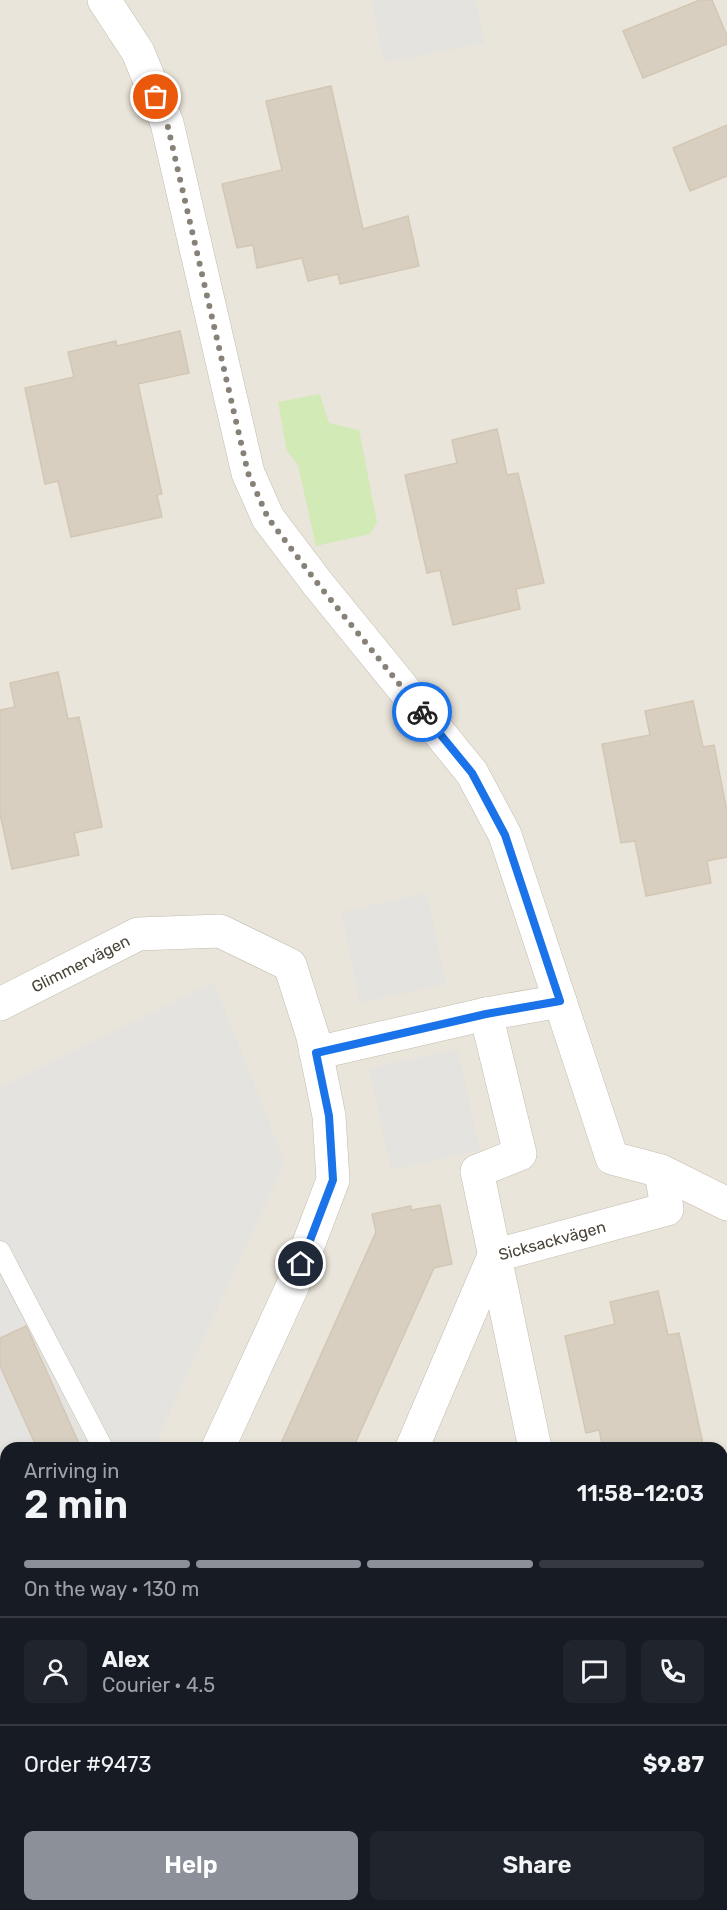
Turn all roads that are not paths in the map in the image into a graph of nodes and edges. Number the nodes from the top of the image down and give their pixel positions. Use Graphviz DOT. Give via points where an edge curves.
graph roads {
  1 [pos="104,0"];
  2 [pos="560,1001"];
  3 [pos="0,1004"];
  4 [pos="486,1014"];
  5 [pos="316,1053"];
  6 [pos="661,1171"];
  7 [pos="727,1204"];
  8 [pos="0,1251"];
  9 [pos="494,1256"];
  10 [pos="100,1442"];
  11 [pos="221,1442"];
  12 [pos="415,1442"];
  13 [pos="534,1442"];
  1 -- 2 [label="street" via="138,52 167,123 248,473 268,518 472,773 505,835"];
  2 -- 4 [label="street"];
  2 -- 6 [label="street" via="612,1158"];
  3 -- 5 [label="street, Glimmervägen" via="138,934 220,931 290,965"];
  4 -- 5 [label="street"];
  4 -- 9 [label="street, Sicksackvägen" via="520,1154 477,1171"];
  5 -- 11 [label="street, Glimmervägen" via="329,1116 333,1180 293,1286"];
  6 -- 7 [label="street"];
  6 -- 9 [label="street, Sicksackvägen" via="667,1209"];
  8 -- 10 [label="lane"];
  9 -- 12 [label="street"];
  9 -- 13 [label="street"];
}
